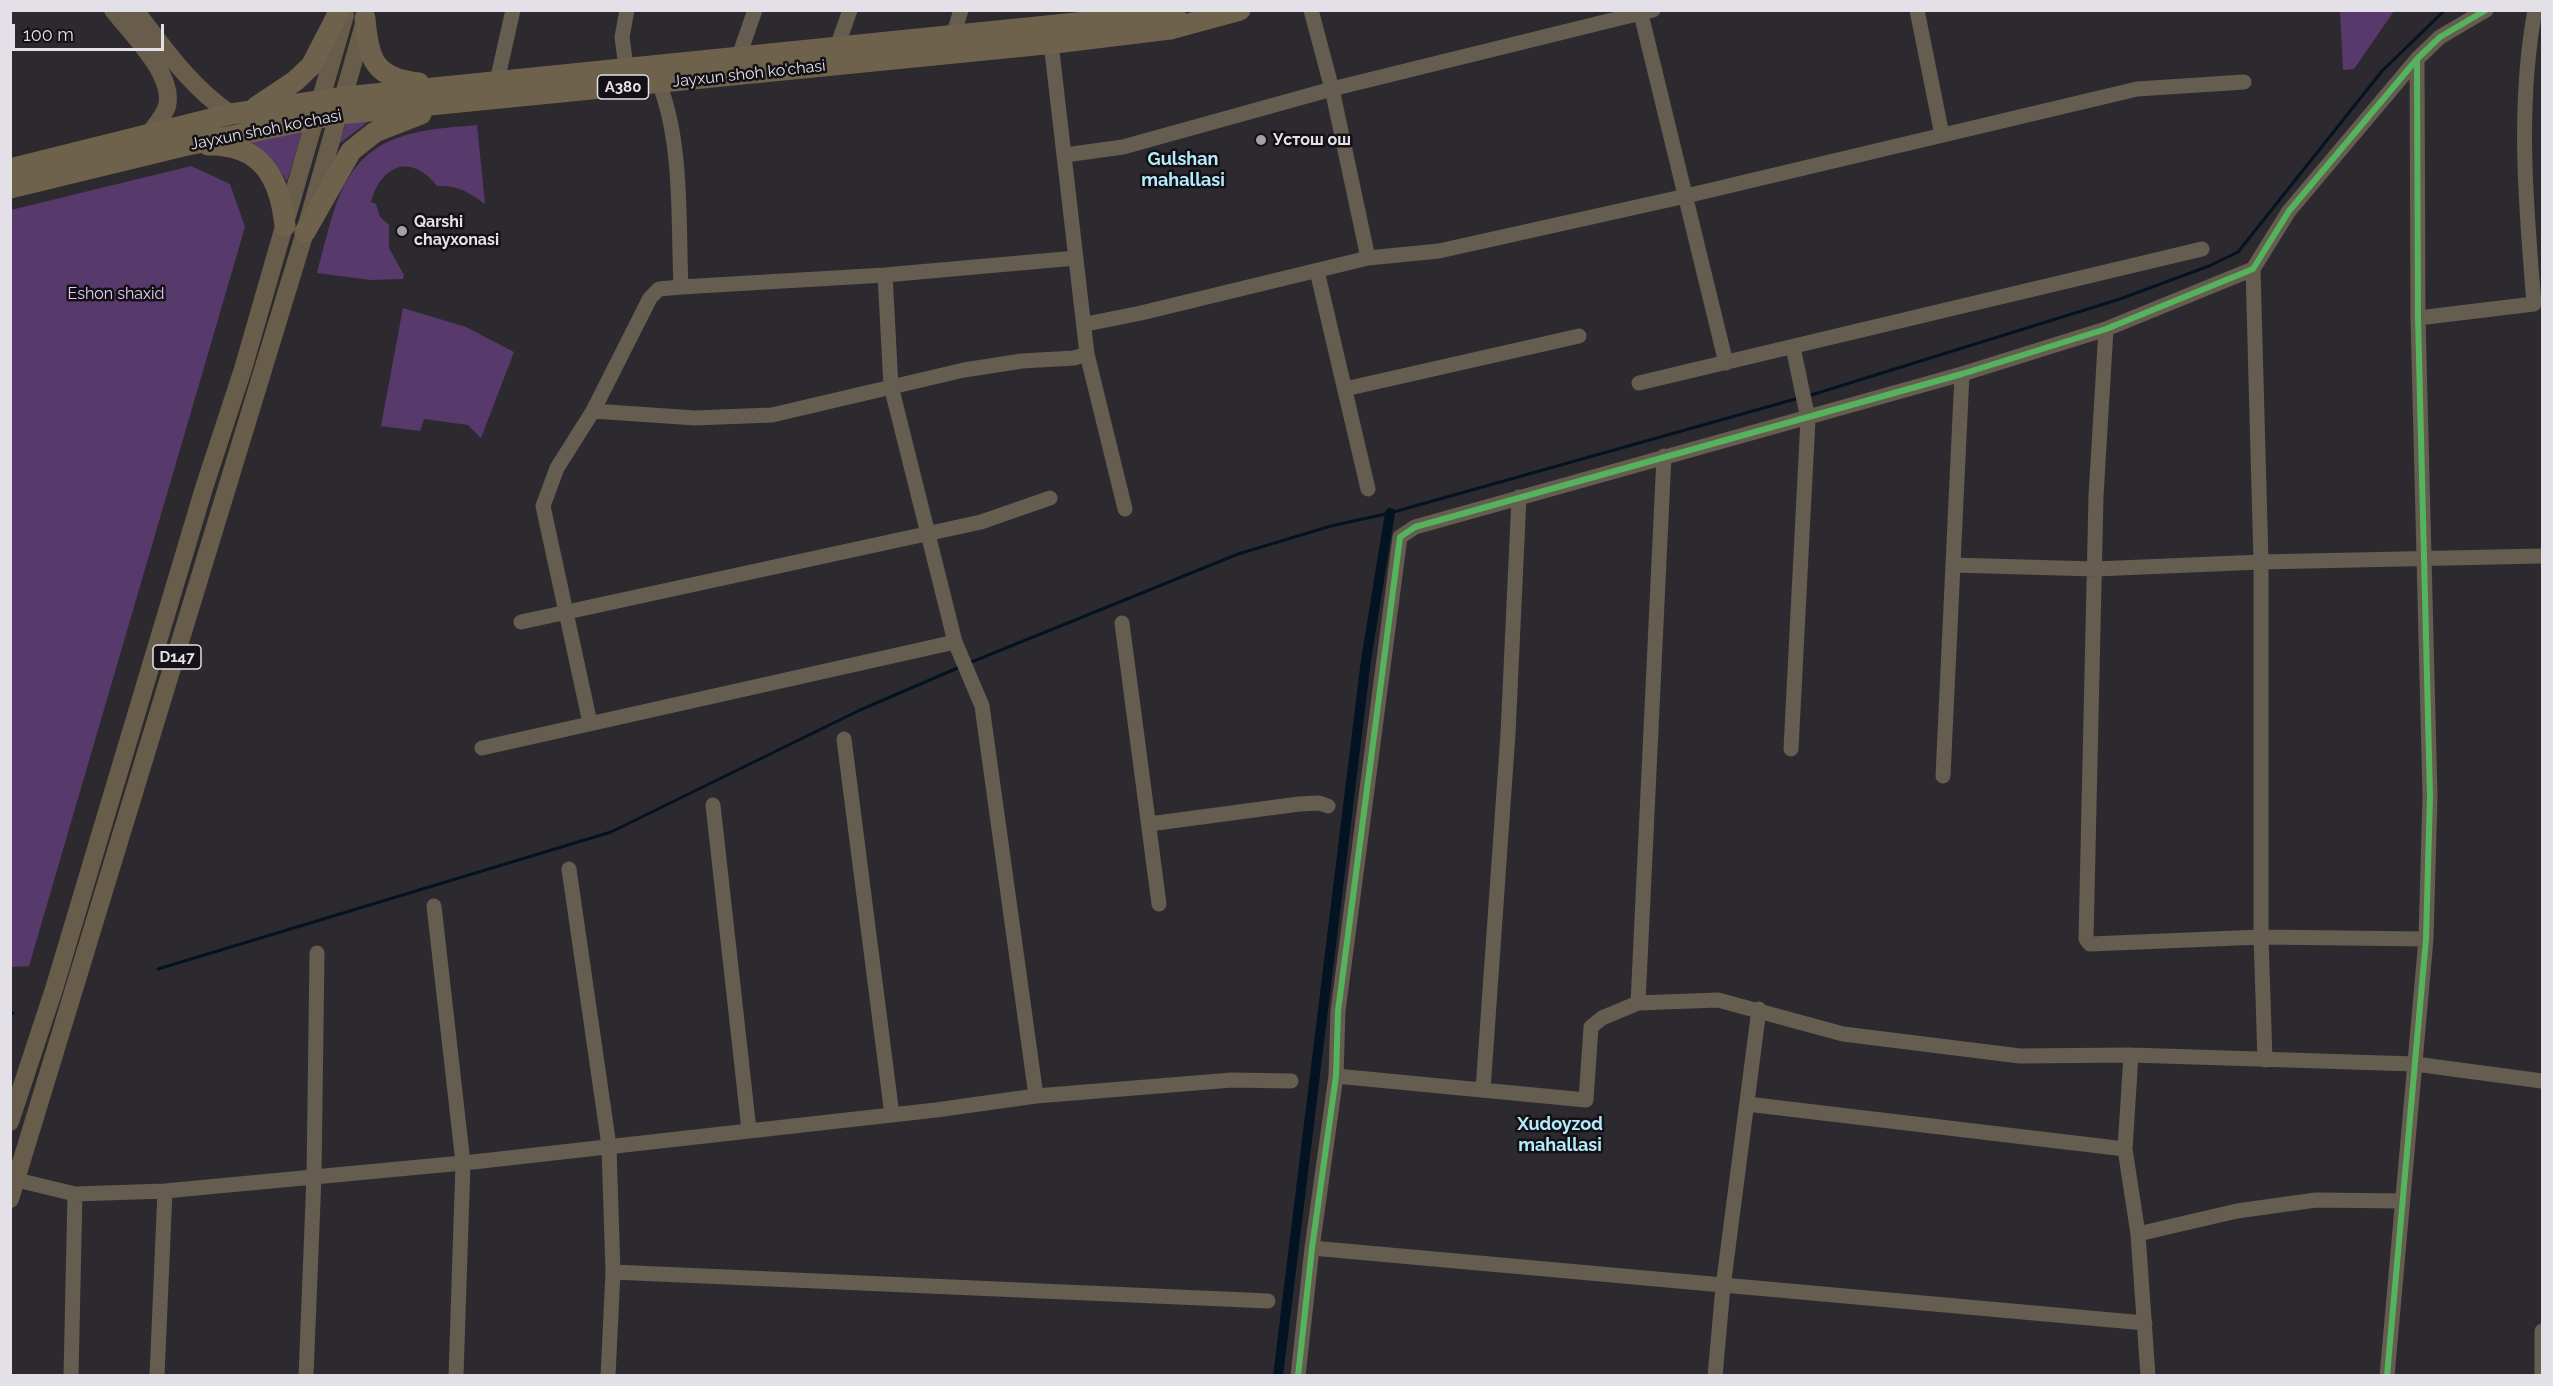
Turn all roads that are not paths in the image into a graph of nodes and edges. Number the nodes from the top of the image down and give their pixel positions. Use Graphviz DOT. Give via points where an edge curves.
graph roads {
  1 [pos="113,10"];
  2 [pos="135,10"];
  3 [pos="340,10"];
  4 [pos="513,10"];
  5 [pos="627,10"];
  6 [pos="755,10"];
  7 [pos="850,10"];
  8 [pos="961,10"];
  9 [pos="1187,10"];
  10 [pos="1240,10"];
  11 [pos="1311,10"];
  12 [pos="1917,10"];
  13 [pos="2486,10"];
  14 [pos="2535,10"];
  15 [pos="1645,12"];
  16 [pos="360,13"];
  17 [pos="1080,17"];
  18 [pos="952,36"];
  19 [pos="1051,43"];
  20 [pos="837,47"];
  21 [pos="739,56"];
  22 [pos="2417,59"];
  23 [pos="626,67"];
  24 [pos="497,81"];
  25 [pos="2244,82"];
  26 [pos="659,83"];
  27 [pos="1332,89"];
  28 [pos="447,95"];
  29 [pos="342,106"];
  30 [pos="318,110"];
  31 [pos="241,112"];
  32 [pos="149,134"];
  33 [pos="1942,135"];
  34 [pos="183,146"];
  35 [pos="1065,155"];
  36 [pos="10,170"];
  37 [pos="10,188"];
  38 [pos="1686,196"];
  39 [pos="285,226"];
  40 [pos="305,232"];
  41 [pos="2202,249"];
  42 [pos="1076,258"];
  43 [pos="1368,258"];
  44 [pos="2253,269"];
  45 [pos="1317,271"];
  46 [pos="885,275"];
  47 [pos="681,287"];
  48 [pos="2418,318"];
  49 [pos="1086,324"];
  50 [pos="2106,329"];
  51 [pos="1579,336"];
  52 [pos="1793,347"];
  53 [pos="1087,354"];
  54 [pos="1725,363"];
  55 [pos="1962,374"];
  56 [pos="1639,383"];
  57 [pos="891,386"];
  58 [pos="1345,389"];
  59 [pos="593,411"];
  60 [pos="1808,414"];
  61 [pos="1664,456"];
  62 [pos="1368,489"];
  63 [pos="1519,497"];
  64 [pos="1050,498"];
  65 [pos="1125,509"];
  66 [pos="927,534"];
  67 [pos="2542,556"];
  68 [pos="2425,560"];
  69 [pos="2261,562"];
  70 [pos="1953,565"];
  71 [pos="2095,569"];
  72 [pos="567,613"];
  73 [pos="521,622"];
  74 [pos="1122,623"];
  75 [pos="955,642"];
  76 [pos="590,723"];
  77 [pos="844,739"];
  78 [pos="482,748"];
  79 [pos="1791,749"];
  80 [pos="1943,776"];
  81 [pos="713,805"];
  82 [pos="1329,806"];
  83 [pos="1149,824"];
  84 [pos="569,869"];
  85 [pos="1159,904"];
  86 [pos="434,906"];
  87 [pos="2261,937"];
  88 [pos="2426,939"];
  89 [pos="317,953"];
  90 [pos="1638,1003"];
  91 [pos="1759,1009"];
  92 [pos="2131,1055"];
  93 [pos="2265,1060"];
  94 [pos="2415,1064"];
  95 [pos="1336,1076"];
  96 [pos="1291,1081"];
  97 [pos="2542,1081"];
  98 [pos="1483,1090"];
  99 [pos="1036,1096"];
  100 [pos="1747,1104"];
  101 [pos="892,1114"];
  102 [pos="10,1122"];
  103 [pos="748,1131"];
  104 [pos="609,1146"];
  105 [pos="2125,1149"];
  106 [pos="464,1163"];
  107 [pos="314,1176"];
  108 [pos="16,1180"];
  109 [pos="165,1191"];
  110 [pos="75,1194"];
  111 [pos="10,1199"];
  112 [pos="2401,1201"];
  113 [pos="2138,1234"];
  114 [pos="1312,1248"];
  115 [pos="613,1272"];
  116 [pos="1724,1287"];
  117 [pos="1268,1301"];
  118 [pos="2145,1323"];
  119 [pos="2542,1331"];
  120 [pos="71,1376"];
  121 [pos="157,1376"];
  122 [pos="306,1376"];
  123 [pos="456,1376"];
  124 [pos="608,1376"];
  125 [pos="1298,1376"];
  126 [pos="1715,1376"];
  127 [pos="2148,1376"];
  128 [pos="2387,1376"];
  129 [pos="2542,1376"];
  1 -- 32 [label="main road" via="163,75 167,108"];
  2 -- 31 [label="main road" via="215,103"];
  3 -- 31 [label="highway" via="311,66 295,81"];
  4 -- 24 [label="street"];
  5 -- 23 [label="street" via="621,37"];
  6 -- 21 [label="street"];
  7 -- 20 [label="street"];
  8 -- 18 [label="street"];
  9 -- 17 [label="highway, Jayxun shoh ko'chasi / A380" via="1167,15"];
  10 -- 19 [label="highway, Jayxun shoh ko'chasi / A380" via="1170,29"];
  11 -- 27 [label="street"];
  12 -- 33 [label="street"];
  13 -- 22 [label="street" via="2440,37"];
  14 -- 48 [label="street" via="2524,140 2534,304"];
  15 -- 27 [label="street"];
  15 -- 38 [label="street"];
  16 -- 28 [label="highway" via="368,48 389,76"];
  16 -- 29 [label="main road"];
  16 -- 30 [label="main road"];
  17 -- 18 [label="highway, Jayxun shoh ko'chasi / A380"];
  18 -- 20 [label="highway, Jayxun shoh ko'chasi / A380"];
  19 -- 26 [label="highway, Jayxun shoh ko'chasi / A380"];
  19 -- 35 [label="street"];
  20 -- 21 [label="highway, Jayxun shoh ko'chasi / A380"];
  21 -- 23 [label="highway, Jayxun shoh ko'chasi / A380"];
  22 -- 44 [label="street" via="2289,211"];
  22 -- 48 [label="street"];
  23 -- 24 [label="highway, Jayxun shoh ko'chasi / A380"];
  24 -- 28 [label="highway, Jayxun shoh ko'chasi / A380"];
  25 -- 33 [label="street" via="2137,89"];
  26 -- 28 [label="highway, Jayxun shoh ko'chasi / A380"];
  26 -- 47 [label="street" via="674,139"];
  27 -- 35 [label="street" via="1122,147"];
  27 -- 43 [label="street"];
  28 -- 29 [label="highway, Jayxun shoh ko'chasi / A380"];
  28 -- 40 [label="highway" via="375,132 351,151"];
  29 -- 30 [label="highway, Jayxun shoh ko'chasi / A380"];
  29 -- 40 [label="main road, D147"];
  30 -- 31 [label="highway, Jayxun shoh ko'chasi / A380"];
  30 -- 34 [label="highway, Jayxun shoh ko'chasi / A380"];
  30 -- 39 [label="main road, D147"];
  31 -- 32 [label="highway, Jayxun shoh ko'chasi / A380"];
  32 -- 36 [label="highway, Jayxun shoh ko'chasi / A380"];
  33 -- 38 [label="street"];
  34 -- 37 [label="highway, Jayxun shoh ko'chasi / A380"];
  34 -- 39 [label="highway" via="225,145 254,158 273,175 282,198"];
  35 -- 42 [label="street"];
  38 -- 43 [label="street" via="1439,251"];
  38 -- 54 [label="street"];
  39 -- 102 [label="main road, D147" via="54,989"];
  40 -- 108 [label="main road, D147"];
  41 -- 52 [label="street"];
  42 -- 46 [label="street"];
  42 -- 49 [label="street"];
  43 -- 45 [label="street"];
  44 -- 50 [label="street"];
  44 -- 69 [label="street"];
  45 -- 49 [label="street"];
  45 -- 58 [label="street"];
  46 -- 47 [label="street"];
  46 -- 57 [label="street"];
  47 -- 59 [label="street" via="659,290 650,298"];
  48 -- 68 [label="street"];
  49 -- 53 [label="street"];
  50 -- 55 [label="street"];
  50 -- 71 [label="street"];
  51 -- 58 [label="street"];
  52 -- 54 [label="street"];
  52 -- 60 [label="street"];
  53 -- 57 [label="street" via="964,370"];
  53 -- 65 [label="street"];
  54 -- 56 [label="street"];
  55 -- 60 [label="street"];
  55 -- 70 [label="street"];
  57 -- 59 [label="street" via="772,415 695,418"];
  57 -- 66 [label="street"];
  58 -- 62 [label="street"];
  59 -- 72 [label="street" via="557,468 543,506"];
  60 -- 61 [label="street"];
  60 -- 79 [label="street"];
  61 -- 63 [label="street"];
  61 -- 90 [label="street"];
  63 -- 95 [label="street" via="1415,527 1400,537 1338,1011"];
  63 -- 98 [label="street" via="1508,734"];
  64 -- 66 [label="street" via="981,522"];
  66 -- 72 [label="street"];
  66 -- 75 [label="street"];
  67 -- 68 [label="street"];
  68 -- 69 [label="street"];
  68 -- 88 [label="street" via="2430,796"];
  69 -- 71 [label="street"];
  69 -- 87 [label="street"];
  70 -- 71 [label="street"];
  70 -- 80 [label="street"];
  71 -- 87 [label="street" via="2086,939 2090,944"];
  72 -- 73 [label="street"];
  72 -- 76 [label="street"];
  74 -- 83 [label="street"];
  75 -- 76 [label="street"];
  75 -- 99 [label="street" via="982,706"];
  76 -- 78 [label="street"];
  77 -- 101 [label="street"];
  81 -- 103 [label="street"];
  82 -- 83 [label="street" via="1299,804"];
  83 -- 85 [label="street"];
  84 -- 104 [label="street"];
  86 -- 106 [label="street"];
  87 -- 88 [label="street"];
  87 -- 93 [label="street"];
  88 -- 94 [label="street"];
  89 -- 107 [label="street"];
  90 -- 91 [label="street" via="1718,1000"];
  90 -- 98 [label="street" via="1602,1018 1591,1027 1586,1100"];
  91 -- 92 [label="street" via="1843,1034 1985,1052 2020,1056"];
  91 -- 100 [label="street"];
  92 -- 93 [label="street"];
  92 -- 105 [label="street"];
  93 -- 94 [label="street"];
  94 -- 97 [label="street"];
  94 -- 112 [label="street"];
  95 -- 98 [label="street"];
  95 -- 114 [label="street"];
  96 -- 99 [label="street" via="1232,1080"];
  99 -- 101 [label="street"];
  100 -- 105 [label="street"];
  100 -- 116 [label="street"];
  101 -- 103 [label="street"];
  103 -- 104 [label="street"];
  104 -- 106 [label="street"];
  104 -- 115 [label="street"];
  105 -- 113 [label="street"];
  106 -- 107 [label="street"];
  106 -- 123 [label="street"];
  107 -- 109 [label="street"];
  107 -- 122 [label="street"];
  108 -- 110 [label="street"];
  108 -- 111 [label="main road, D147"];
  109 -- 110 [label="street"];
  109 -- 121 [label="street"];
  110 -- 120 [label="street"];
  112 -- 113 [label="street" via="2316,1200 2237,1211"];
  112 -- 128 [label="street"];
  113 -- 118 [label="street"];
  114 -- 116 [label="street"];
  114 -- 125 [label="street"];
  115 -- 117 [label="street"];
  115 -- 124 [label="street"];
  116 -- 118 [label="street"];
  116 -- 126 [label="street"];
  118 -- 127 [label="street"];
  119 -- 129 [label="street"];
}
